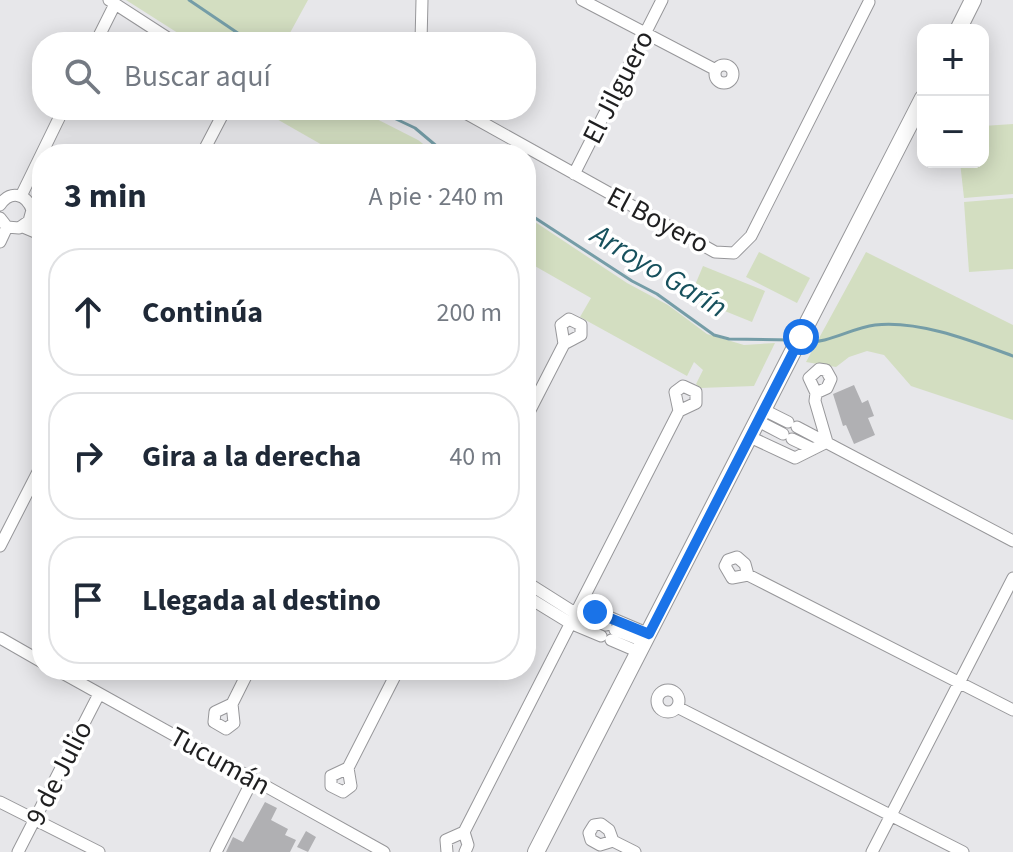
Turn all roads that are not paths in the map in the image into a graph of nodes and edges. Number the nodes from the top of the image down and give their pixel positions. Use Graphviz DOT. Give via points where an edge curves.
graph roads {
  1 [pos="422,0"];
  2 [pos="582,0"];
  3 [pos="662,0"];
  4 [pos="973,0"];
  5 [pos="870,1"];
  6 [pos="112,2"];
  7 [pos="961,24"];
  8 [pos="100,32"];
  9 [pos="158,32"];
  10 [pos="421,32"];
  11 [pos="645,33"];
  12 [pos="716,70"];
  13 [pos="917,110"];
  14 [pos="58,120"];
  15 [pos="220,120"];
  16 [pos="478,120"];
  17 [pos="46,144"];
  18 [pos="207,144"];
  19 [pos="521,144"];
  20 [pos="536,153"];
  21 [pos="32,173"];
  22 [pos="574,174"];
  23 [pos="21,196"];
  24 [pos="2,200"];
  25 [pos="32,210"];
  26 [pos="4,222"];
  27 [pos="23,227"];
  28 [pos="32,231"];
  29 [pos="0,242"];
  30 [pos="564,344"];
  31 [pos="816,393"];
  32 [pos="536,399"];
  33 [pos="679,411"];
  34 [pos="757,423"];
  35 [pos="790,430"];
  36 [pos="827,442"];
  37 [pos="813,449"];
  38 [pos="32,483"];
  39 [pos="2,539"];
  40 [pos="1013,541"];
  41 [pos="748,575"];
  42 [pos="1013,578"];
  43 [pos="536,590"];
  44 [pos="536,601"];
  45 [pos="573,618"];
  46 [pos="0,638"];
  47 [pos="644,643"];
  48 [pos="32,656"];
  49 [pos="74,680"];
  50 [pos="244,680"];
  51 [pos="393,680"];
  52 [pos="959,682"];
  53 [pos="99,694"];
  54 [pos="232,704"];
  55 [pos="679,708"];
  56 [pos="1013,710"];
  57 [pos="348,768"];
  58 [pos="253,779"];
  59 [pos="0,802"];
  60 [pos="891,816"];
  61 [pos="35,819"];
  62 [pos="464,832"];
  63 [pos="613,841"];
  64 [pos="378,851"];
  65 [pos="18,852"];
  66 [pos="99,852"];
  67 [pos="216,852"];
  68 [pos="447,852"];
  69 [pos="465,852"];
  70 [pos="536,852"];
  71 [pos="635,852"];
  72 [pos="872,852"];
  73 [pos="963,852"];
  1 -- 10 [label="street"];
  2 -- 11 [label="street"];
  3 -- 11 [label="street, El Jilguero"];
  4 -- 7 [label="street"];
  5 -- 22 [label="street, El Boyero" via="742,248 715,252"];
  6 -- 8 [label="street"];
  6 -- 9 [label="street"];
  11 -- 12 [label="street"];
  11 -- 22 [label="street, El Jilguero"];
  13 -- 34 [label="street"];
  14 -- 17 [label="street"];
  15 -- 18 [label="street"];
  16 -- 19 [label="street, El Boyero"];
  20 -- 22 [label="street, El Boyero"];
  21 -- 23 [label="street"];
  23 -- 24 [label="street"];
  23 -- 25 [label="street"];
  25 -- 27 [label="street"];
  26 -- 27 [label="street"];
  26 -- 29 [label="street"];
  27 -- 28 [label="street"];
  30 -- 32 [label="street"];
  31 -- 36 [label="street"];
  33 -- 45 [label="street"];
  34 -- 35 [label="street"];
  34 -- 37 [label="street" via="795,458"];
  34 -- 47 [label="street"];
  35 -- 36 [label="street"];
  35 -- 37 [label="street"];
  36 -- 37 [label="street"];
  36 -- 40 [label="street"];
  38 -- 39 [label="street"];
  41 -- 52 [label="street"];
  42 -- 52 [label="street"];
  43 -- 45 [label="street"];
  44 -- 45 [label="street"];
  45 -- 47 [label="street"];
  45 -- 47 [label="street" via="595,612"];
  45 -- 62 [label="street"];
  46 -- 48 [label="street"];
  47 -- 70 [label="street"];
  49 -- 53 [label="street, Tucumán"];
  50 -- 54 [label="street"];
  51 -- 57 [label="street"];
  52 -- 56 [label="street"];
  52 -- 60 [label="street"];
  53 -- 58 [label="street, Tucumán"];
  53 -- 61 [label="street, 9 de Julio"];
  55 -- 60 [label="street"];
  58 -- 64 [label="street, Tucumán"];
  58 -- 67 [label="street"];
  59 -- 61 [label="street"];
  60 -- 72 [label="street"];
  60 -- 73 [label="street"];
  61 -- 65 [label="street, 9 de Julio"];
  61 -- 66 [label="street"];
  62 -- 68 [label="street" via="446,840"];
  62 -- 69 [label="street"];
  63 -- 71 [label="street"];
}
